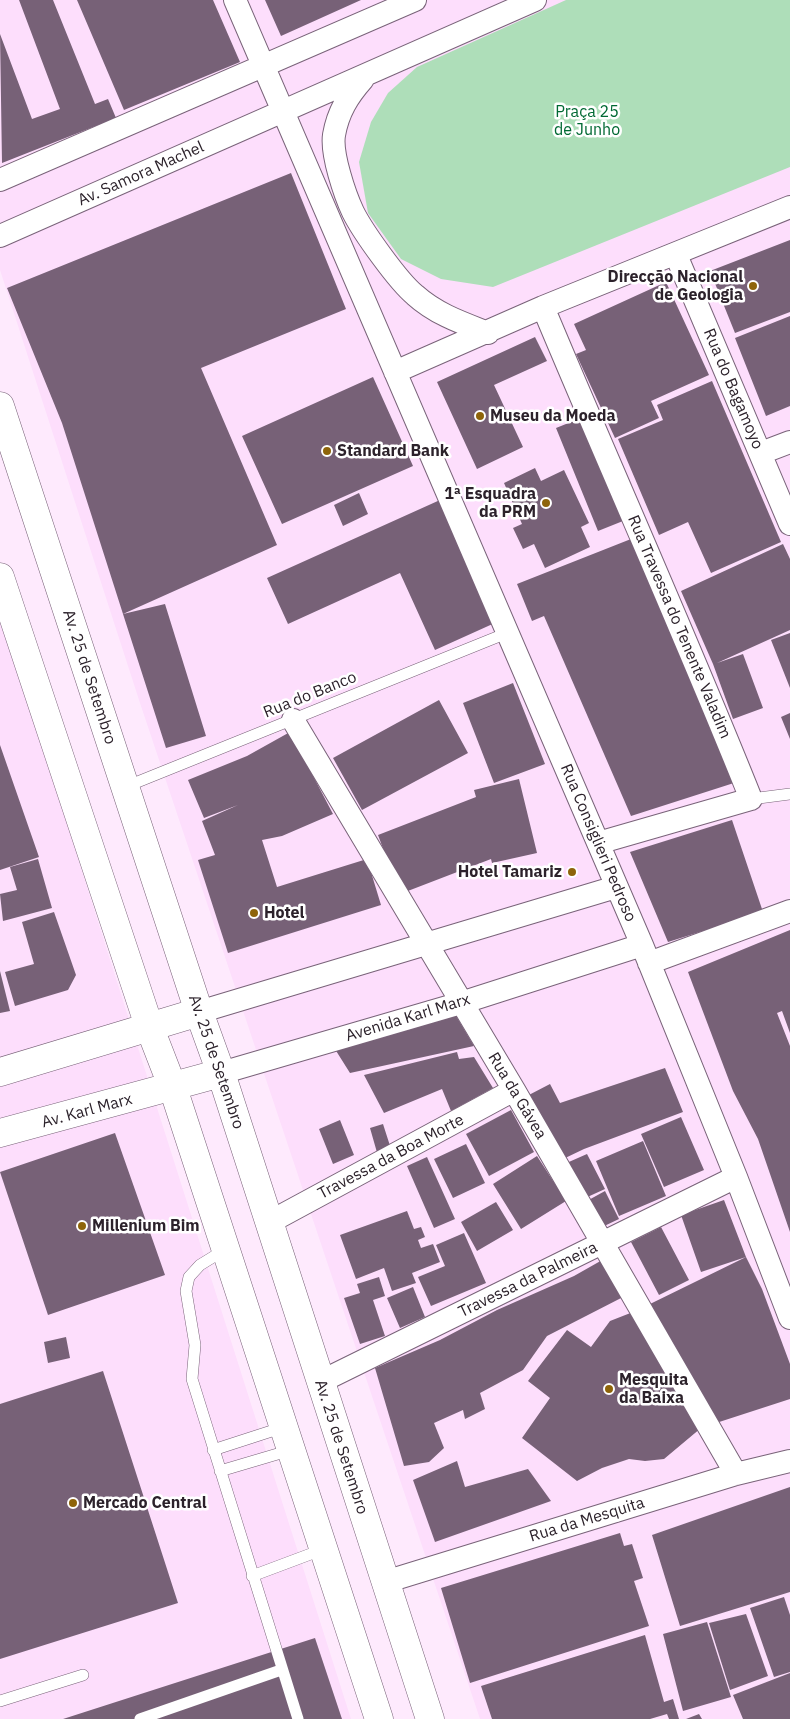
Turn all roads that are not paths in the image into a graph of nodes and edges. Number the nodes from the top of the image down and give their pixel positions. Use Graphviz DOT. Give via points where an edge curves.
graph roads {
  1 [pos="235,0"];
  2 [pos="415,0"];
  3 [pos="535,0"];
  4 [pos="263,66"];
  5 [pos="367,74"];
  6 [pos="282,112"];
  7 [pos="0,180"];
  8 [pos="790,207"];
  9 [pos="0,236"];
  10 [pos="676,255"];
  11 [pos="543,307"];
  12 [pos="488,333"];
  13 [pos="395,372"];
  14 [pos="0,406"];
  15 [pos="790,442"];
  16 [pos="761,453"];
  17 [pos="790,524"];
  18 [pos="0,577"];
  19 [pos="507,633"];
  20 [pos="294,720"];
  21 [pos="125,788"];
  22 [pos="790,794"];
  23 [pos="751,799"];
  24 [pos="598,843"];
  25 [pos="616,887"];
  26 [pos="790,911"];
  27 [pos="426,942"];
  28 [pos="646,954"];
  29 [pos="460,1003"];
  30 [pos="198,1012"];
  31 [pos="149,1026"];
  32 [pos="0,1072"];
  33 [pos="221,1073"];
  34 [pos="173,1088"];
  35 [pos="514,1090"];
  36 [pos="0,1133"];
  37 [pos="736,1177"];
  38 [pos="268,1223"];
  39 [pos="603,1244"];
  40 [pos="226,1249"];
  41 [pos="790,1318"];
  42 [pos="320,1382"];
  43 [pos="288,1438"];
  44 [pos="213,1450"];
  45 [pos="790,1461"];
  46 [pos="220,1471"];
  47 [pos="736,1474"];
  48 [pos="324,1549"];
  49 [pos="252,1576"];
  50 [pos="385,1582"];
  51 [pos="281,1670"];
  52 [pos="83,1675"];
  53 [pos="0,1700"];
  54 [pos="140,1719"];
  55 [pos="298,1719"];
  56 [pos="379,1719"];
  57 [pos="430,1719"];
  1 -- 4 [label="street"];
  2 -- 4 [label="street"];
  3 -- 5 [label="street"];
  4 -- 6 [label="street"];
  4 -- 7 [label="street"];
  5 -- 6 [label="street"];
  5 -- 12 [label="street" via="344,101 333,137 338,169 354,212 386,260 414,294 449,319"];
  6 -- 9 [label="street, Av. Samora Machel"];
  6 -- 13 [label="street"];
  8 -- 10 [label="street"];
  10 -- 11 [label="street"];
  10 -- 16 [label="street, Rua do Bagamoyo"];
  11 -- 12 [label="street"];
  11 -- 23 [label="street, Rua Travessa do Tenente Valadim" via="651,565 704,681"];
  12 -- 13 [label="street"];
  13 -- 19 [label="street, Rua Consiglieri Pedroso"];
  14 -- 21 [label="main road, Av. 25 de Setembro"];
  15 -- 16 [label="street"];
  16 -- 17 [label="street, Rua do Bagamoyo"];
  18 -- 31 [label="main road"];
  19 -- 20 [label="lane, Rua do Banco"];
  19 -- 24 [label="street, Rua Consiglieri Pedroso"];
  20 -- 21 [label="lane, Rua do Banco"];
  20 -- 27 [label="street, Rua da Gávea"];
  21 -- 30 [label="main road, Av. 25 de Setembro"];
  22 -- 23 [label="lane"];
  23 -- 24 [label="street"];
  24 -- 25 [label="street, Rua Consiglieri Pedroso"];
  25 -- 27 [label="street"];
  25 -- 28 [label="street, Rua Consiglieri Pedroso"];
  26 -- 28 [label="street, Avenida Karl Marx"];
  27 -- 29 [label="street, Rua da Gávea"];
  27 -- 30 [label="street"];
  28 -- 29 [label="street, Avenida Karl Marx"];
  28 -- 37 [label="street, Rua Consiglieri Pedroso"];
  29 -- 33 [label="street, Avenida Karl Marx"];
  29 -- 35 [label="street, Rua da Gávea"];
  30 -- 31 [label="main road"];
  30 -- 33 [label="main road, Av. 25 de Setembro"];
  31 -- 32 [label="main road"];
  31 -- 34 [label="main road"];
  33 -- 34 [label="main road, Avenida Karl Marx"];
  33 -- 38 [label="main road, Av. 25 de Setembro"];
  34 -- 36 [label="main road, Av. Karl Marx"];
  34 -- 40 [label="main road"];
  35 -- 38 [label="street, Travessa da Boa Morte"];
  35 -- 39 [label="street, Rua da Gávea"];
  37 -- 39 [label="street, Travessa da Palmeira"];
  37 -- 41 [label="street, Rua Consiglieri Pedroso"];
  38 -- 42 [label="main road, Av. 25 de Setembro"];
  39 -- 42 [label="street, Travessa da Palmeira"];
  39 -- 47 [label="street, Rua da Gávea"];
  40 -- 43 [label="main road"];
  40 -- 44 [label="lane" via="189,1277 186,1291 195,1345 192,1379"];
  42 -- 50 [label="main road, Av. 25 de Setembro"];
  43 -- 44 [label="lane"];
  43 -- 46 [label="lane"];
  43 -- 48 [label="main road"];
  44 -- 46 [label="lane"];
  45 -- 47 [label="street, Rua da Mesquita"];
  46 -- 49 [label="lane"];
  47 -- 50 [label="street, Rua da Mesquita"];
  48 -- 49 [label="lane"];
  48 -- 56 [label="main road"];
  49 -- 51 [label="lane"];
  50 -- 57 [label="main road, Av. 25 de Setembro"];
  51 -- 54 [label="lane"];
  51 -- 55 [label="lane"];
  52 -- 53 [label="lane"];
}
